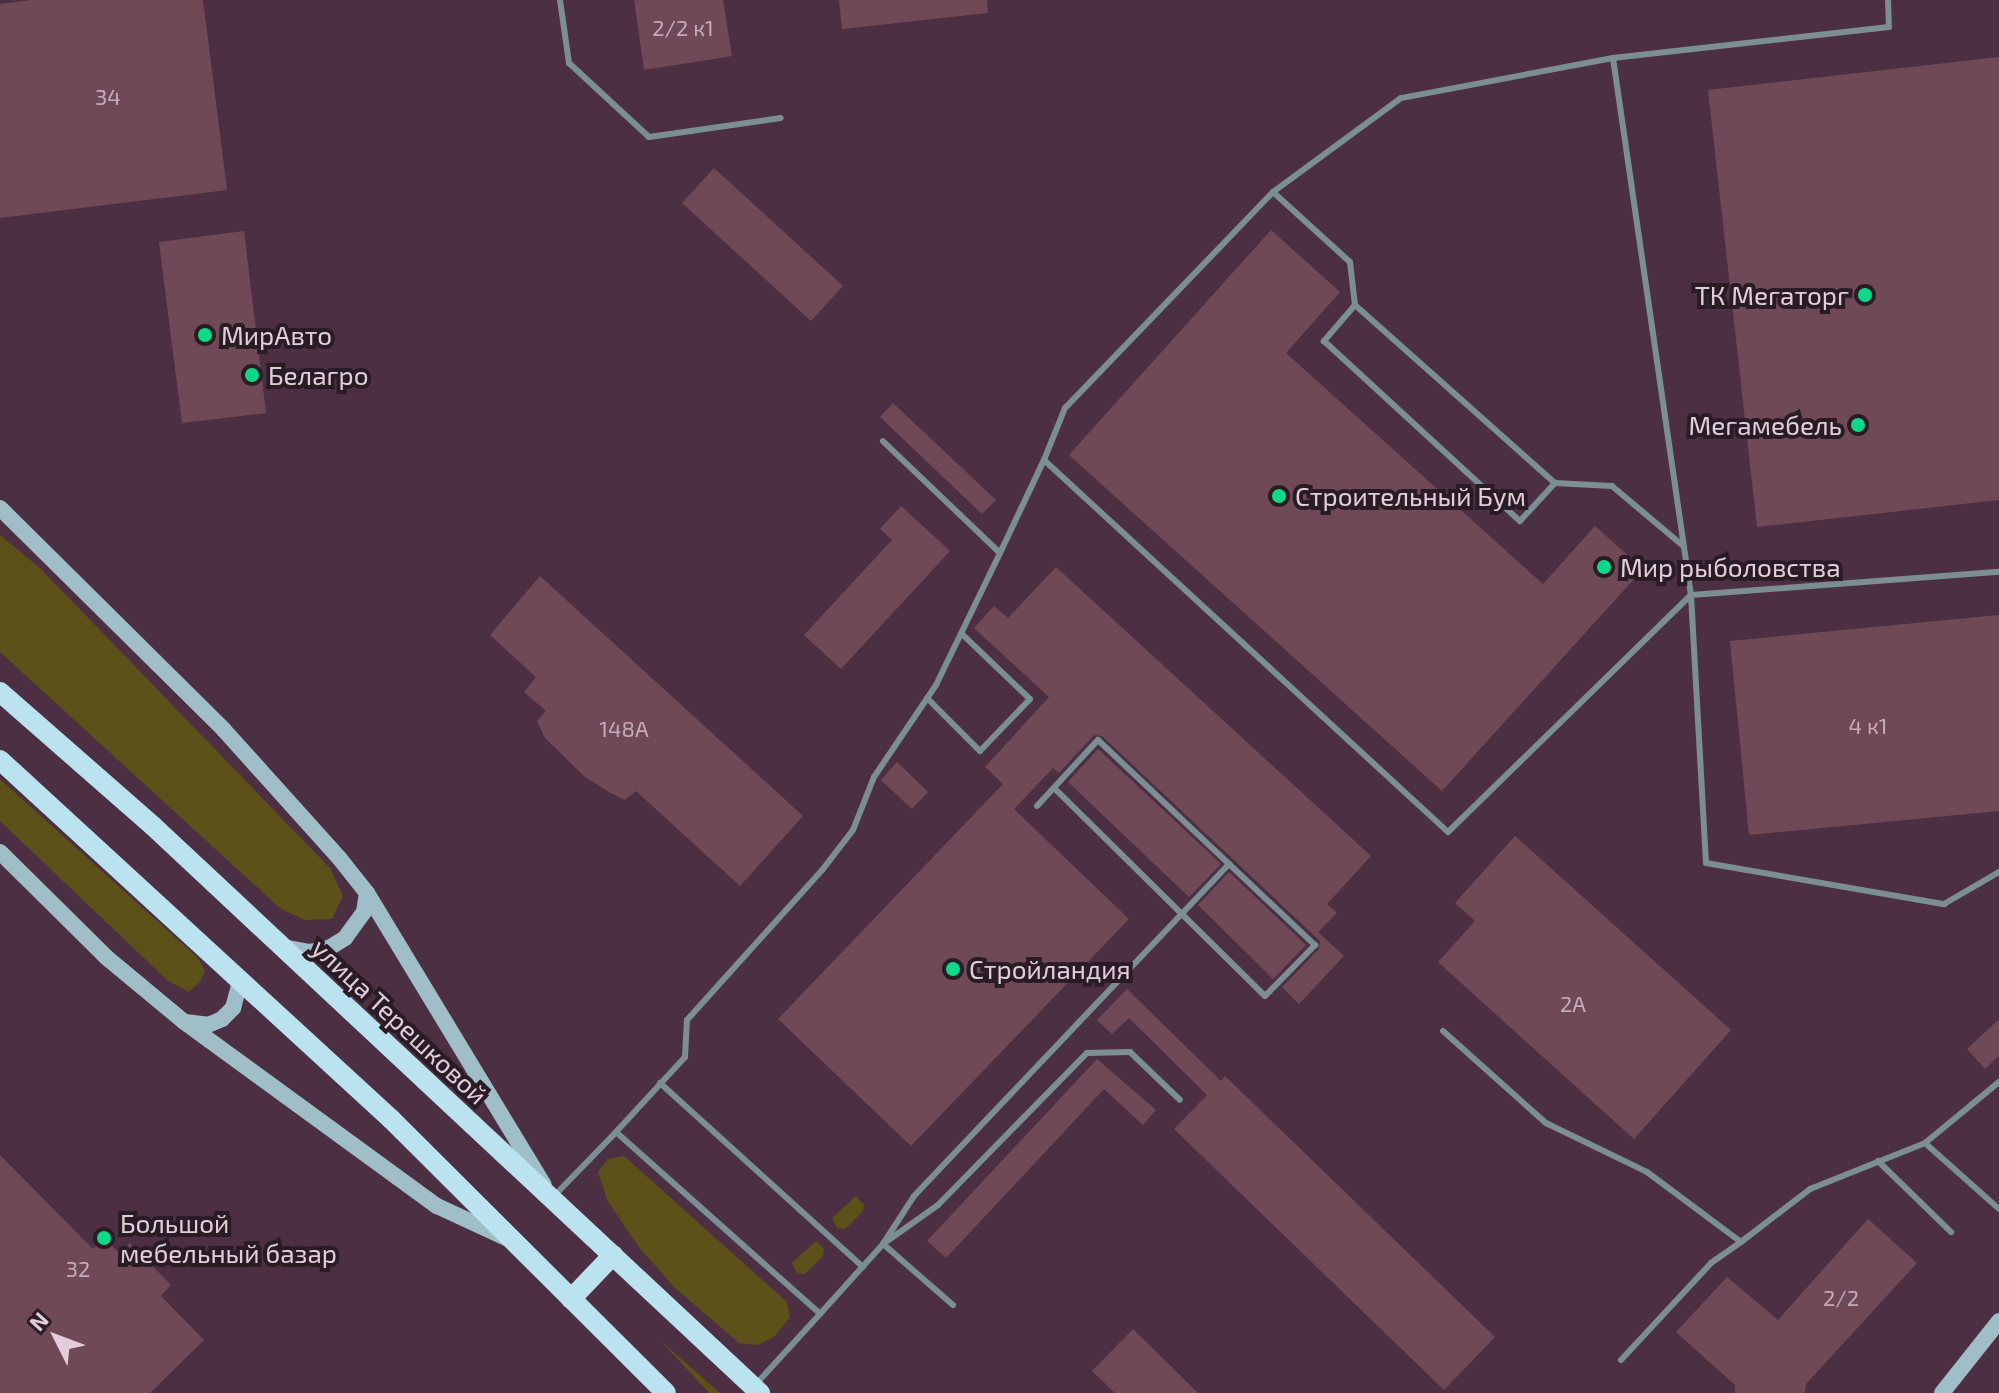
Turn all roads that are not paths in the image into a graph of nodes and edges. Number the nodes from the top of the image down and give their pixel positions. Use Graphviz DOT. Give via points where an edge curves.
graph roads {
  1 [pos="560,0"];
  2 [pos="1888,0"];
  3 [pos="1613,58"];
  4 [pos="781,118"];
  5 [pos="1273,192"];
  6 [pos="1355,305"];
  7 [pos="883,441"];
  8 [pos="1044,460"];
  9 [pos="1555,483"];
  10 [pos="0,508"];
  11 [pos="1682,545"];
  12 [pos="1000,553"];
  13 [pos="1999,572"];
  14 [pos="1691,595"];
  15 [pos="961,633"];
  16 [pos="0,692"];
  17 [pos="927,698"];
  18 [pos="0,760"];
  19 [pos="1054,788"];
  20 [pos="1037,806"];
  21 [pos="0,852"];
  22 [pos="1229,864"];
  23 [pos="1999,872"];
  24 [pos="367,893"];
  25 [pos="1180,913"];
  26 [pos="283,947"];
  27 [pos="240,981"];
  28 [pos="183,1021"];
  29 [pos="1443,1031"];
  30 [pos="1999,1082"];
  31 [pos="660,1083"];
  32 [pos="1180,1100"];
  33 [pos="616,1132"];
  34 [pos="1925,1143"];
  35 [pos="1878,1161"];
  36 [pos="552,1198"];
  37 [pos="1999,1209"];
  38 [pos="1951,1232"];
  39 [pos="513,1242"];
  40 [pos="1741,1242"];
  41 [pos="883,1244"];
  42 [pos="613,1255"];
  43 [pos="863,1267"];
  44 [pos="571,1299"];
  45 [pos="953,1305"];
  46 [pos="820,1314"];
  47 [pos="1999,1321"];
  48 [pos="1621,1360"];
  49 [pos="757,1390"];
  50 [pos="666,1393"];
  51 [pos="1942,1393"];
  1 -- 4 [label="lane" via="569,63 649,137"];
  2 -- 3 [label="lane" via="1889,27"];
  3 -- 5 [label="lane" via="1401,98"];
  3 -- 11 [label="lane"];
  5 -- 6 [label="lane" via="1350,262"];
  5 -- 8 [label="lane" via="1065,408"];
  6 -- 9 [label="lane"];
  6 -- 9 [label="lane" via="1324,341 1520,521"];
  7 -- 12 [label="lane"];
  8 -- 12 [label="lane"];
  8 -- 14 [label="lane" via="1448,832"];
  9 -- 11 [label="lane" via="1612,486"];
  10 -- 24 [label="main road" via="224,730 313,825"];
  11 -- 14 [label="lane"];
  12 -- 15 [label="lane"];
  13 -- 14 [label="lane"];
  14 -- 23 [label="lane" via="1706,863 1944,904"];
  15 -- 17 [label="lane"];
  15 -- 17 [label="lane" via="1030,699 980,751"];
  16 -- 26 [label="main road, улица Терешковой"];
  17 -- 31 [label="lane" via="874,777 853,830 687,1020 685,1057"];
  18 -- 27 [label="main road"];
  19 -- 20 [label="lane"];
  19 -- 22 [label="lane" via="1098,740"];
  19 -- 25 [label="lane"];
  21 -- 28 [label="main road" via="106,957"];
  22 -- 25 [label="lane"];
  22 -- 25 [label="lane" via="1315,945 1265,996"];
  24 -- 26 [label="main road" via="364,912 345,938 309,952"];
  24 -- 36 [label="main road"];
  25 -- 41 [label="lane" via="914,1196"];
  26 -- 36 [label="main road, улица Терешковой"];
  27 -- 28 [label="main road" via="233,1008 222,1019 208,1025"];
  27 -- 39 [label="main road" via="391,1119"];
  28 -- 39 [label="main road" via="437,1206"];
  29 -- 40 [label="lane" via="1546,1123 1647,1172"];
  30 -- 34 [label="lane"];
  31 -- 33 [label="lane"];
  31 -- 43 [label="lane"];
  32 -- 41 [label="lane" via="1130,1052 1087,1053 938,1205"];
  33 -- 36 [label="lane"];
  33 -- 46 [label="lane"];
  34 -- 35 [label="lane"];
  34 -- 37 [label="lane"];
  35 -- 38 [label="lane"];
  35 -- 40 [label="lane" via="1810,1189"];
  36 -- 42 [label="main road, улица Терешковой"];
  39 -- 44 [label="main road"];
  40 -- 48 [label="lane" via="1711,1263"];
  41 -- 43 [label="lane"];
  41 -- 45 [label="lane"];
  42 -- 44 [label="main road"];
  42 -- 49 [label="main road, улица Терешковой"];
  43 -- 46 [label="lane"];
  44 -- 50 [label="main road"];
  46 -- 49 [label="lane"];
  47 -- 51 [label="main road"];
}
